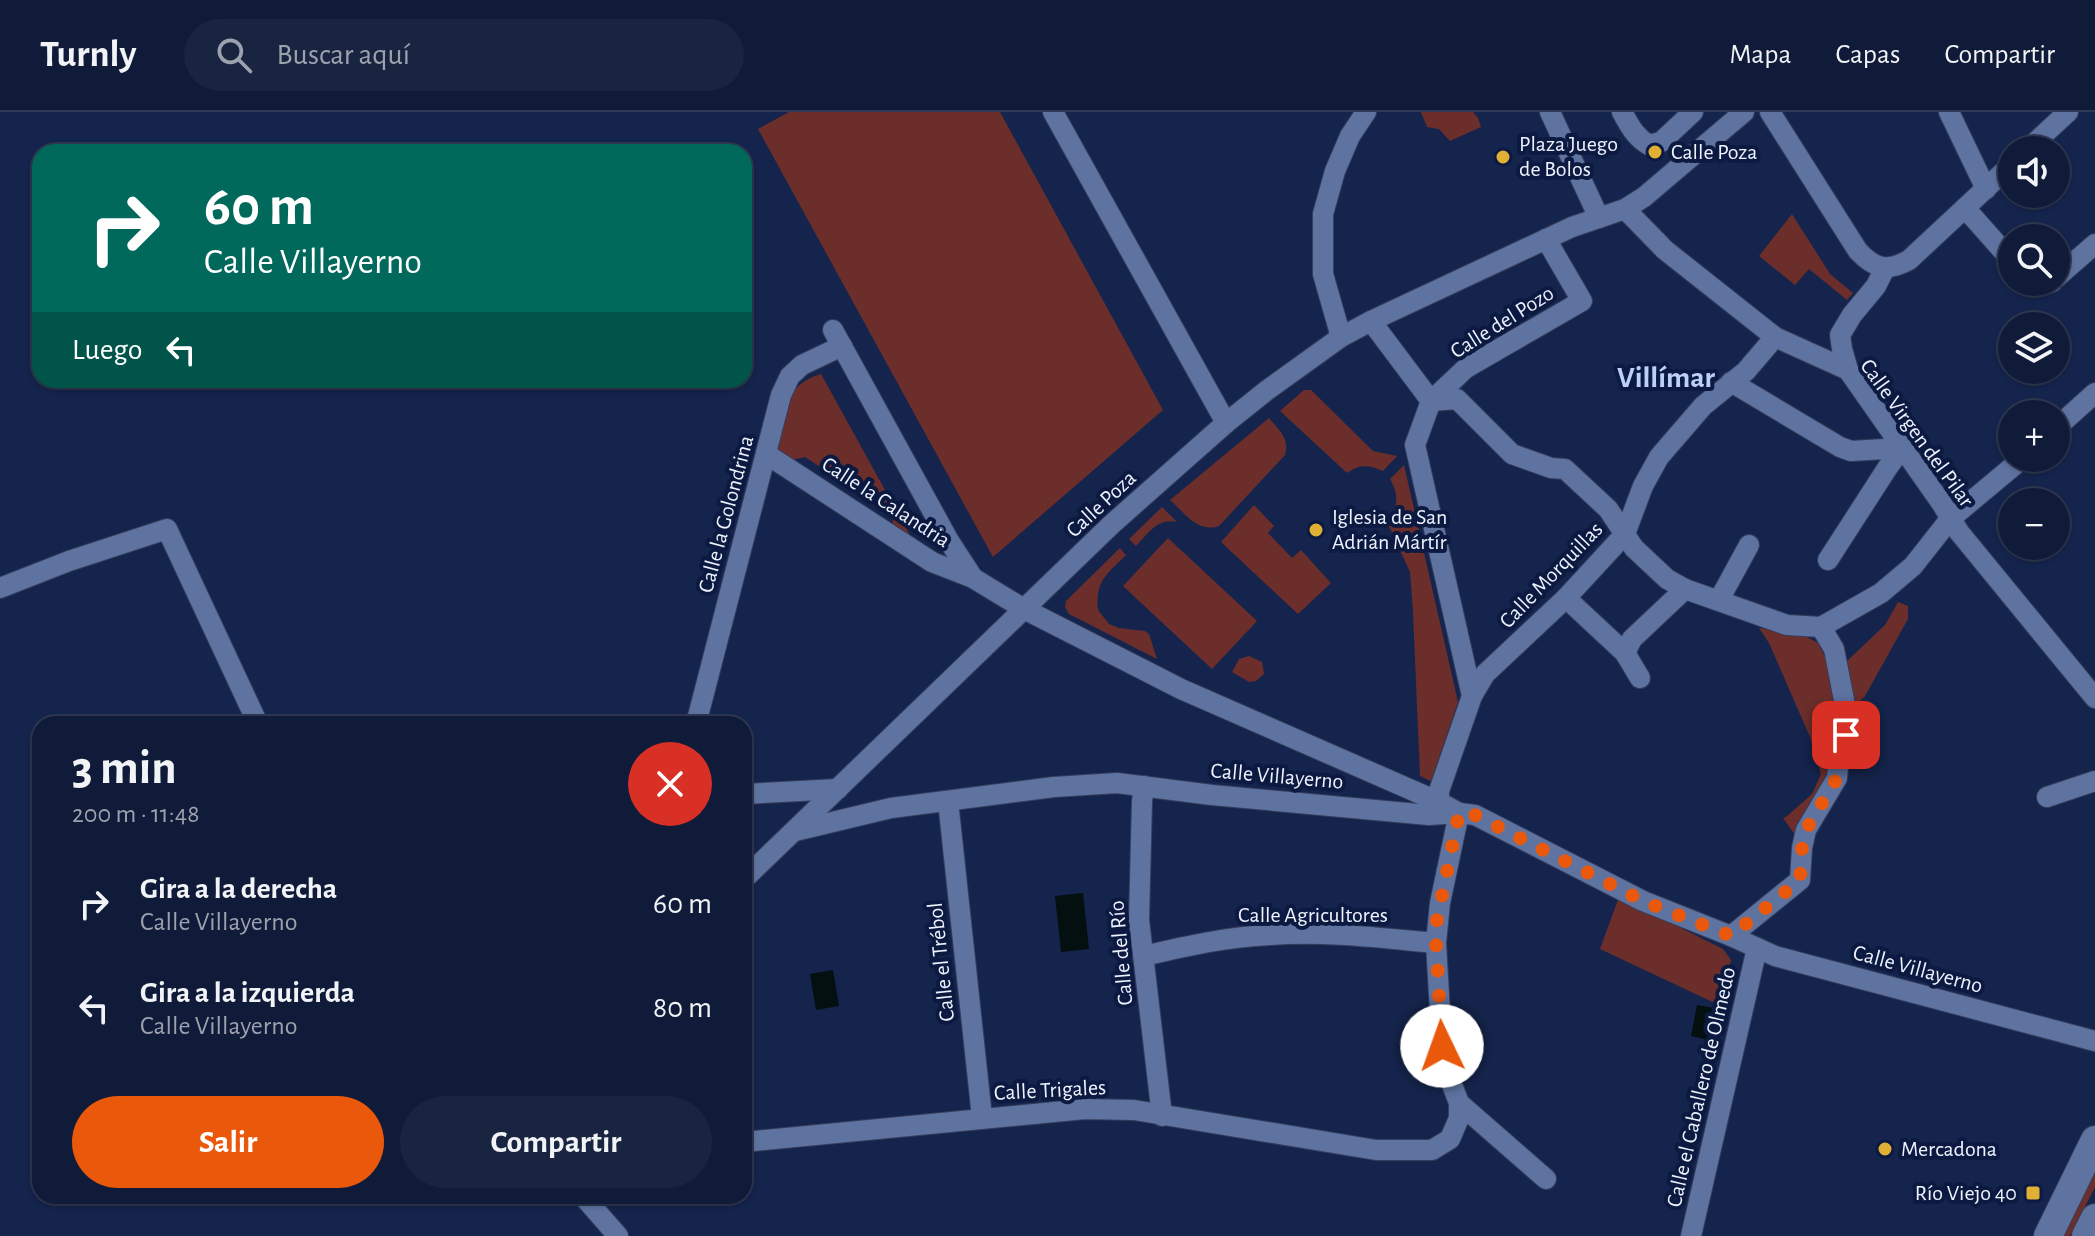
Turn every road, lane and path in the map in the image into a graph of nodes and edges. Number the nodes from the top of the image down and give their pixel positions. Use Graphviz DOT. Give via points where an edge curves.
graph roads {
  1 [pos="1053,112"];
  2 [pos="1366,112"];
  3 [pos="1550,112"];
  4 [pos="1622,112"];
  5 [pos="1693,112"];
  6 [pos="1744,112"];
  7 [pos="1770,112"];
  8 [pos="1949,112"];
  9 [pos="2068,112"];
  10 [pos="2042,136"];
  11 [pos="1998,177"];
  12 [pos="1986,189"];
  13 [pos="1625,209"];
  14 [pos="1969,212"];
  15 [pos="1599,218"];
  16 [pos="1546,239"];
  17 [pos="2095,244"];
  18 [pos="1998,245"];
  19 [pos="2070,266"];
  20 [pos="1885,268"];
  21 [pos="1371,321"];
  22 [pos="1341,337"];
  23 [pos="1775,337"];
  24 [pos="1848,370"];
  25 [pos="1731,382"];
  26 [pos="2095,393"];
  27 [pos="1431,401"];
  28 [pos="2070,415"];
  29 [pos="1226,423"];
  30 [pos="1902,448"];
  31 [pos="766,454"];
  32 [pos="2006,472"];
  33 [pos="1950,519"];
  34 [pos="1625,534"];
  35 [pos="1749,545"];
  36 [pos="1828,560"];
  37 [pos="973,578"];
  38 [pos="0,588"];
  39 [pos="1685,589"];
  40 [pos="1566,598"];
  41 [pos="1719,600"];
  42 [pos="1024,609"];
  43 [pos="1821,627"];
  44 [pos="1625,653"];
  45 [pos="1640,678"];
  46 [pos="1472,696"];
  47 [pos="2095,698"];
  48 [pos="254,716"];
  49 [pos="698,716"];
  50 [pos="2095,781"];
  51 [pos="1144,786"];
  52 [pos="838,789"];
  53 [pos="752,794"];
  54 [pos="2047,797"];
  55 [pos="948,801"];
  56 [pos="1439,802"];
  57 [pos="1459,813"];
  58 [pos="795,831"];
  59 [pos="752,871"];
  60 [pos="1731,936"];
  61 [pos="1436,943"];
  62 [pos="1757,948"];
  63 [pos="1144,956"];
  64 [pos="2095,1041"];
  65 [pos="1459,1103"];
  66 [pos="1162,1116"];
  67 [pos="982,1117"];
  68 [pos="2095,1140"];
  69 [pos="752,1141"];
  70 [pos="1546,1179"];
  71 [pos="590,1204"];
  72 [pos="2095,1218"];
  73 [pos="618,1236"];
  74 [pos="1691,1236"];
  75 [pos="2048,1236"];
  76 [pos="2086,1236"];
  1 -- 29 [label="street"];
  2 -- 22 [label="street" via="1335,171 1323,214 1323,274"];
  3 -- 15 [label="street"];
  4 -- 5 [label="street" via="1633,132 1649,145 1661,142"];
  6 -- 13 [label="street, Calle Poza"];
  7 -- 20 [label="street" via="1858,251"];
  8 -- 12 [label="street"];
  9 -- 10 [label="street"];
  11 -- 12 [label="street"];
  12 -- 14 [label="street"];
  13 -- 15 [label="street, Calle Poza"];
  13 -- 23 [label="street, Calle Virgen del Pilar" via="1665,250"];
  14 -- 18 [label="street"];
  14 -- 20 [label="street" via="1909,260"];
  15 -- 16 [label="street, Calle Poza"];
  16 -- 21 [label="street, Calle Poza"];
  16 -- 27 [label="street, Calle del Pozo" via="1582,301 1466,368"];
  17 -- 19 [label="street"];
  20 -- 24 [label="street" via="1840,335"];
  21 -- 22 [label="street, Calle Poza"];
  21 -- 27 [label="street"];
  22 -- 29 [label="street, Calle Poza"];
  23 -- 24 [label="street, Calle Virgen del Pilar"];
  23 -- 25 [label="street, Calle Morquillas"];
  24 -- 30 [label="street, Calle Virgen del Pilar"];
  25 -- 30 [label="street" via="1840,447"];
  25 -- 34 [label="street, Calle Morquillas" via="1659,457"];
  26 -- 28 [label="street"];
  27 -- 34 [label="street" via="1457,399 1512,454 1565,469 1608,509"];
  27 -- 46 [label="street" via="1415,445"];
  29 -- 42 [label="street, Calle Poza"];
  30 -- 33 [label="street, Calle Virgen del Pilar"];
  30 -- 36 [label="street"];
  31 -- 37 [label="street, Calle la Calandria" via="932,562"];
  31 -- 37 [label="street, Calle la Golondrina" via="790,376 838,338"];
  31 -- 49 [label="street, Calle la Golondrina"];
  32 -- 33 [label="street"];
  33 -- 43 [label="street" via="1925,553 1881,593"];
  33 -- 47 [label="street, Calle Virgen del Pilar"];
  34 -- 39 [label="street" via="1667,579"];
  34 -- 40 [label="street, Calle Morquillas"];
  35 -- 41 [label="street"];
  37 -- 42 [label="street, Calle la Calandria"];
  38 -- 48 [label="street" via="167,529"];
  39 -- 41 [label="street"];
  39 -- 44 [label="street" via="1632,639"];
  40 -- 44 [label="street"];
  40 -- 46 [label="street, Calle Morquillas" via="1485,674"];
  41 -- 43 [label="street" via="1787,625"];
  42 -- 52 [label="street, Calle Poza"];
  42 -- 56 [label="street, Calle la Calandria" via="1181,689"];
  43 -- 60 [label="street" via="1834,649 1844,700 1846,735 1837,778 1806,830 1800,880"];
  44 -- 45 [label="street"];
  46 -- 56 [label="street, Calle Morquillas"];
  50 -- 54 [label="street"];
  51 -- 55 [label="street, Calle Villayerno" via="1075,785"];
  51 -- 57 [label="street, Calle Villayerno" via="1429,815"];
  51 -- 63 [label="street, Calle del Río" via="1139,920"];
  52 -- 53 [label="street"];
  52 -- 58 [label="street, Calle Poza"];
  55 -- 58 [label="street, Calle Villayerno" via="891,808"];
  55 -- 67 [label="street, Calle el Trébol"];
  56 -- 57 [label="street, Calle la Calandria"];
  57 -- 60 [label="street, Calle Villayerno" via="1475,815 1643,901"];
  57 -- 61 [label="street"];
  58 -- 59 [label="street, Calle Poza"];
  60 -- 62 [label="street, Calle Villayerno"];
  61 -- 63 [label="street, Calle Agricultores" via="1272,934"];
  61 -- 65 [label="street" via="1442,1046"];
  62 -- 64 [label="street, Calle Villayerno"];
  62 -- 74 [label="street, Calle el Caballero de Olmedo"];
  63 -- 66 [label="street, Calle del Río"];
  65 -- 66 [label="street, Calle Trigales" via="1450,1139 1432,1150 1376,1150"];
  65 -- 70 [label="street"];
  66 -- 67 [label="street, Calle Trigales" via="1085,1109"];
  67 -- 69 [label="street, Calle Trigales"];
  68 -- 75 [label="main road"];
  71 -- 73 [label="street"];
  72 -- 76 [label="main road"];
}
